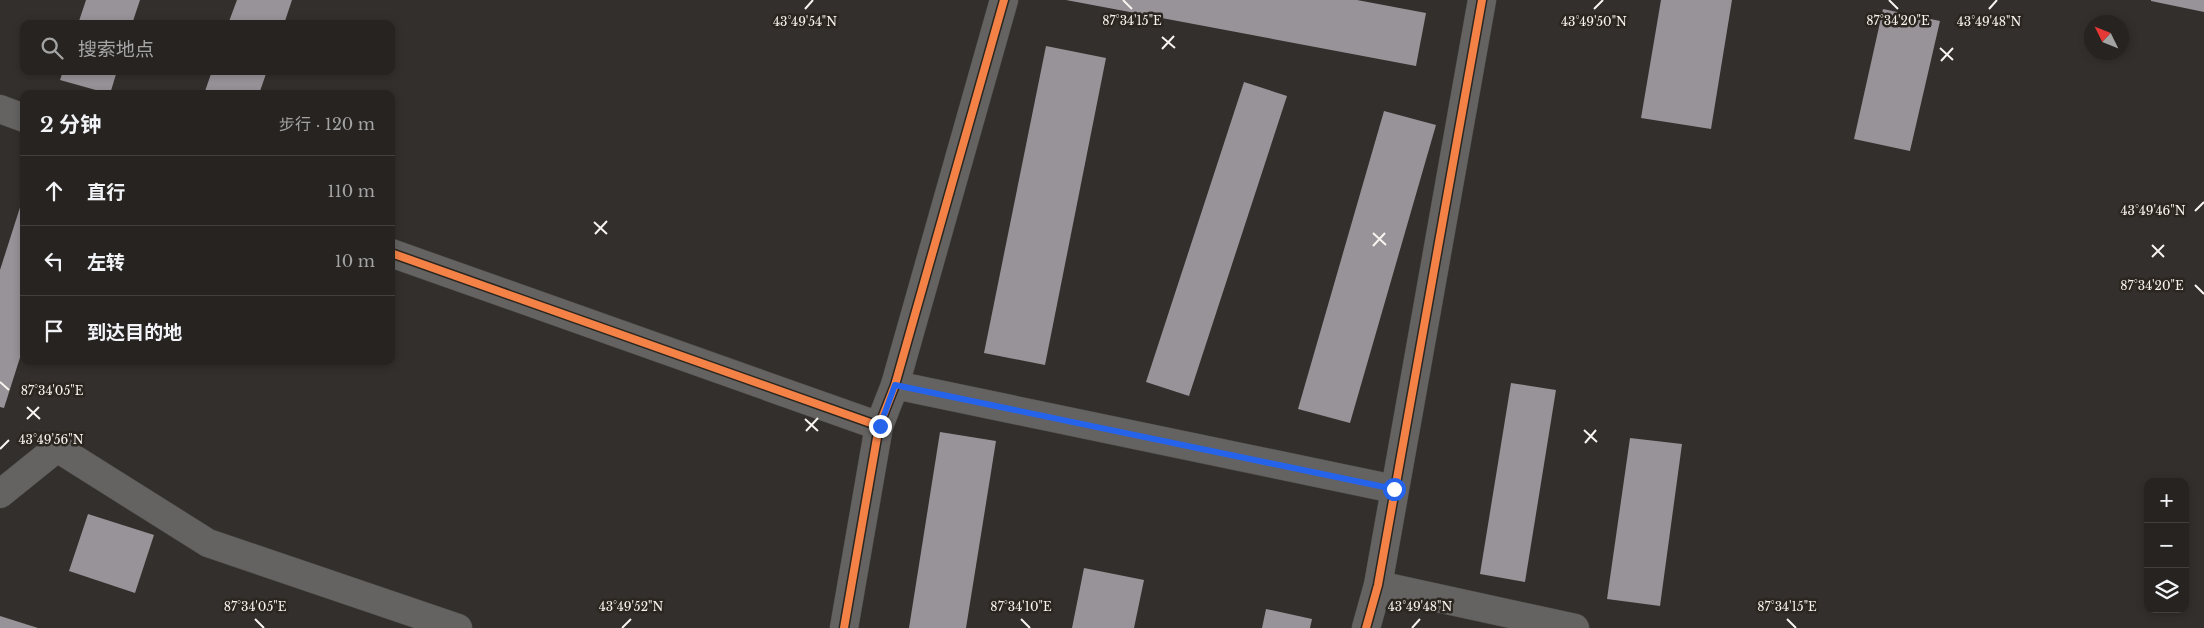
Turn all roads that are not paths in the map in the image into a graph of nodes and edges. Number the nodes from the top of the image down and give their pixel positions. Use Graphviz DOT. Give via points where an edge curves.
graph roads {
  1 [pos="1004,0"];
  2 [pos="1482,0"];
  3 [pos="0,109"];
  4 [pos="20,116"];
  5 [pos="395,254"];
  6 [pos="895,385"];
  7 [pos="880,426"];
  8 [pos="1394,489"];
  9 [pos="0,494"];
  10 [pos="1378,585"];
  11 [pos="458,628"];
  12 [pos="844,628"];
  13 [pos="1366,628"];
  14 [pos="1575,628"];
  1 -- 6 [label="street"];
  2 -- 8 [label="street"];
  3 -- 4 [label="street"];
  5 -- 7 [label="street"];
  6 -- 7 [label="street"];
  6 -- 8 [label="street"];
  7 -- 12 [label="street"];
  8 -- 10 [label="street"];
  9 -- 11 [label="street" via="57,448 208,543"];
  10 -- 13 [label="street"];
  10 -- 14 [label="street"];
}
